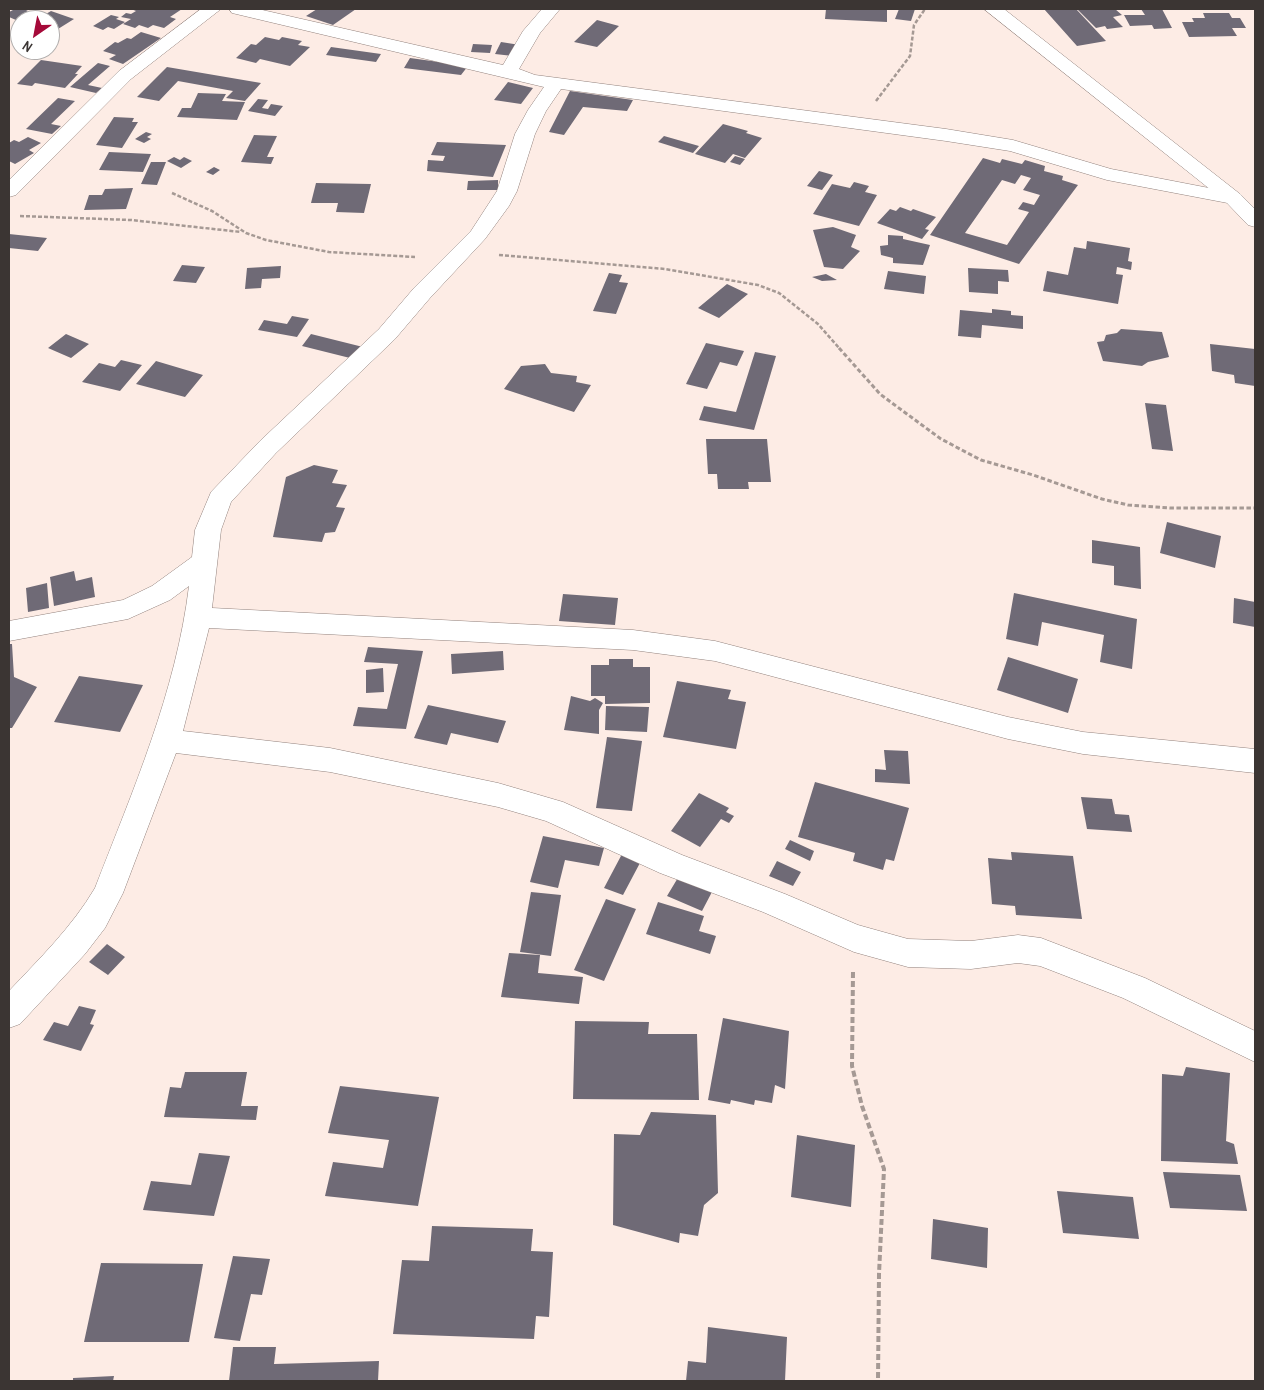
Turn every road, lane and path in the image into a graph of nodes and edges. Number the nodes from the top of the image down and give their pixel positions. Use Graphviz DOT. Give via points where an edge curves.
graph roads {
  1 [pos="212,9"];
  2 [pos="238,9"];
  3 [pos="551,9"];
  4 [pos="924,9"];
  5 [pos="993,9"];
  6 [pos="508,72"];
  7 [pos="556,84"];
  8 [pos="854,123"];
  9 [pos="9,191"];
  10 [pos="172,193"];
  11 [pos="1233,198"];
  12 [pos="18,216"];
  13 [pos="1255,221"];
  14 [pos="244,232"];
  15 [pos="455,258"];
  16 [pos="1255,508"];
  17 [pos="204,562"];
  18 [pos="198,617"];
  19 [pos="9,631"];
  20 [pos="167,740"];
  21 [pos="1255,761"];
  22 [pos="854,938"];
  23 [pos="9,1013"];
  24 [pos="1255,1048"];
  25 [pos="878,1381"];
  1 -- 9 [label="street" via="125,75"];
  2 -- 6 [label="street"];
  3 -- 6 [label="street" via="532,31"];
  4 -- 8 [label="path" via="914,25 910,56 871,109"];
  5 -- 11 [label="street"];
  6 -- 7 [label="street"];
  7 -- 8 [label="street"];
  7 -- 15 [label="street" via="525,134 500,206 478,236"];
  8 -- 11 [label="street" via="1013,146 1107,174"];
  10 -- 14 [label="path"];
  11 -- 13 [label="street"];
  12 -- 14 [label="path" via="78,216"];
  14 -- 15 [label="path" via="309,251"];
  15 -- 16 [label="path" via="502,254 665,269 758,285 779,292 818,324 890,402 952,446 983,461 1026,472 1094,497 1140,507"];
  15 -- 17 [label="street" via="387,334 261,454 220,498 208,530"];
  17 -- 18 [label="street"];
  17 -- 19 [label="street" via="162,593 128,609"];
  18 -- 20 [label="street"];
  18 -- 21 [label="street" via="633,640 706,649 1008,728 1083,743"];
  20 -- 22 [label="street" via="330,760 498,795 544,808 671,864"];
  20 -- 23 [label="street" via="108,893 94,918"];
  22 -- 24 [label="street" via="908,952 971,955 1018,949 1041,952 1134,988"];
  22 -- 25 [label="path" via="852,1066 884,1169"];
}
